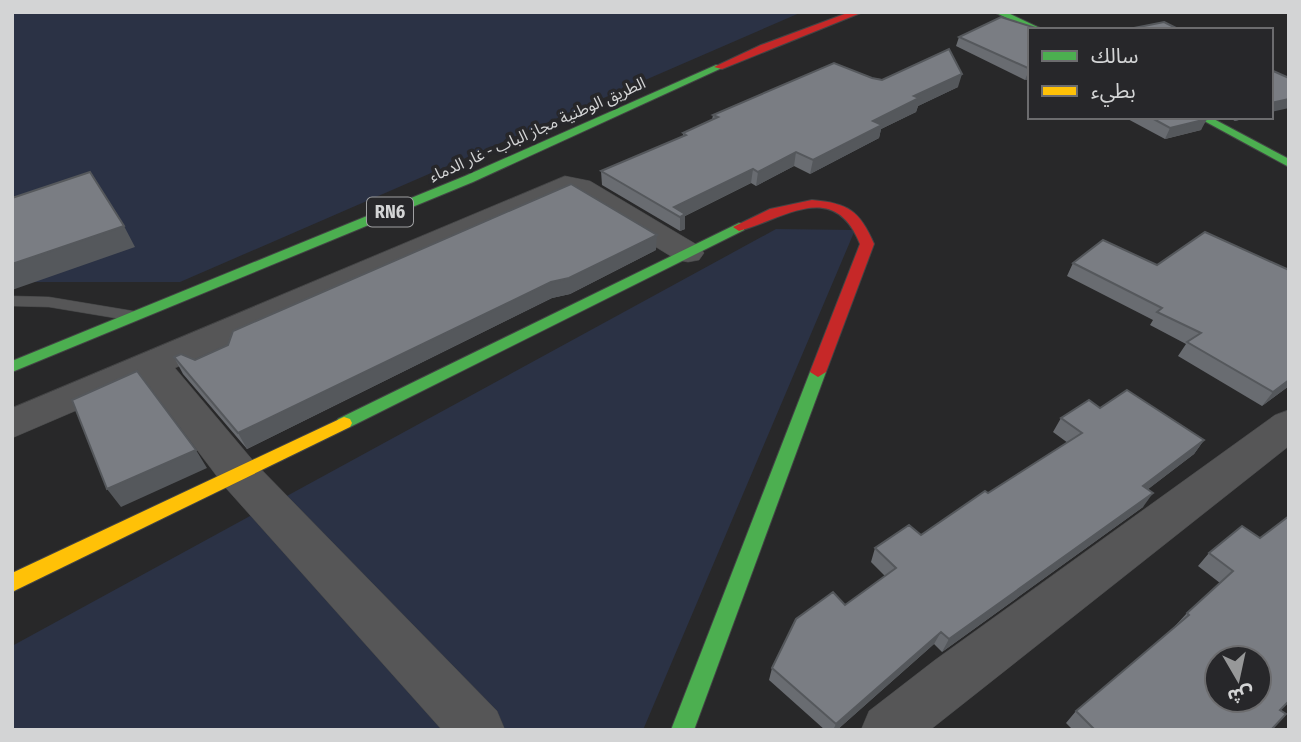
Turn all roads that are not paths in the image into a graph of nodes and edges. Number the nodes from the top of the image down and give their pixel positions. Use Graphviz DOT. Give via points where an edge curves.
graph roads {
  1 [pos="828,12"];
  2 [pos="859,12"];
  3 [pos="998,12"];
  4 [pos="1016,12"];
  5 [pos="1036,28"];
  6 [pos="1038,28"];
  7 [pos="764,47"];
  8 [pos="1206,119"];
  9 [pos="1289,164"];
  10 [pos="688,253"];
  11 [pos="12,301"];
  12 [pos="137,317"];
  13 [pos="152,364"];
  14 [pos="12,367"];
  15 [pos="12,424"];
  16 [pos="1289,425"];
  17 [pos="240,475"];
  18 [pos="12,583"];
  19 [pos="478,730"];
  20 [pos="682,730"];
  21 [pos="888,730"];
  1 -- 7 [label="main road, الطريق الوطنية مجاز الباب - غار الدماء / RN6"];
  2 -- 7 [label="main road, الطريق الوطنية مجاز الباب - غار الدماء / RN6"];
  3 -- 5 [label="main road"];
  4 -- 6 [label="main road"];
  7 -- 12 [label="main road, الطريق الوطنية مجاز الباب - غار الدماء / RN6" via="469,180"];
  8 -- 9 [label="main road"];
  10 -- 13 [label="street" via="580,187 565,184"];
  10 -- 17 [label="main road"];
  10 -- 20 [label="main road" via="771,211 804,203 845,209 866,232 867,244"];
  11 -- 12 [label="lane" via="49,302"];
  12 -- 14 [label="main road, الطريق الوطنية مجاز الباب - غار الدماء / RN6"];
  13 -- 15 [label="street"];
  13 -- 17 [label="street"];
  16 -- 21 [label="street"];
  17 -- 18 [label="main road"];
  17 -- 19 [label="street"];
}
